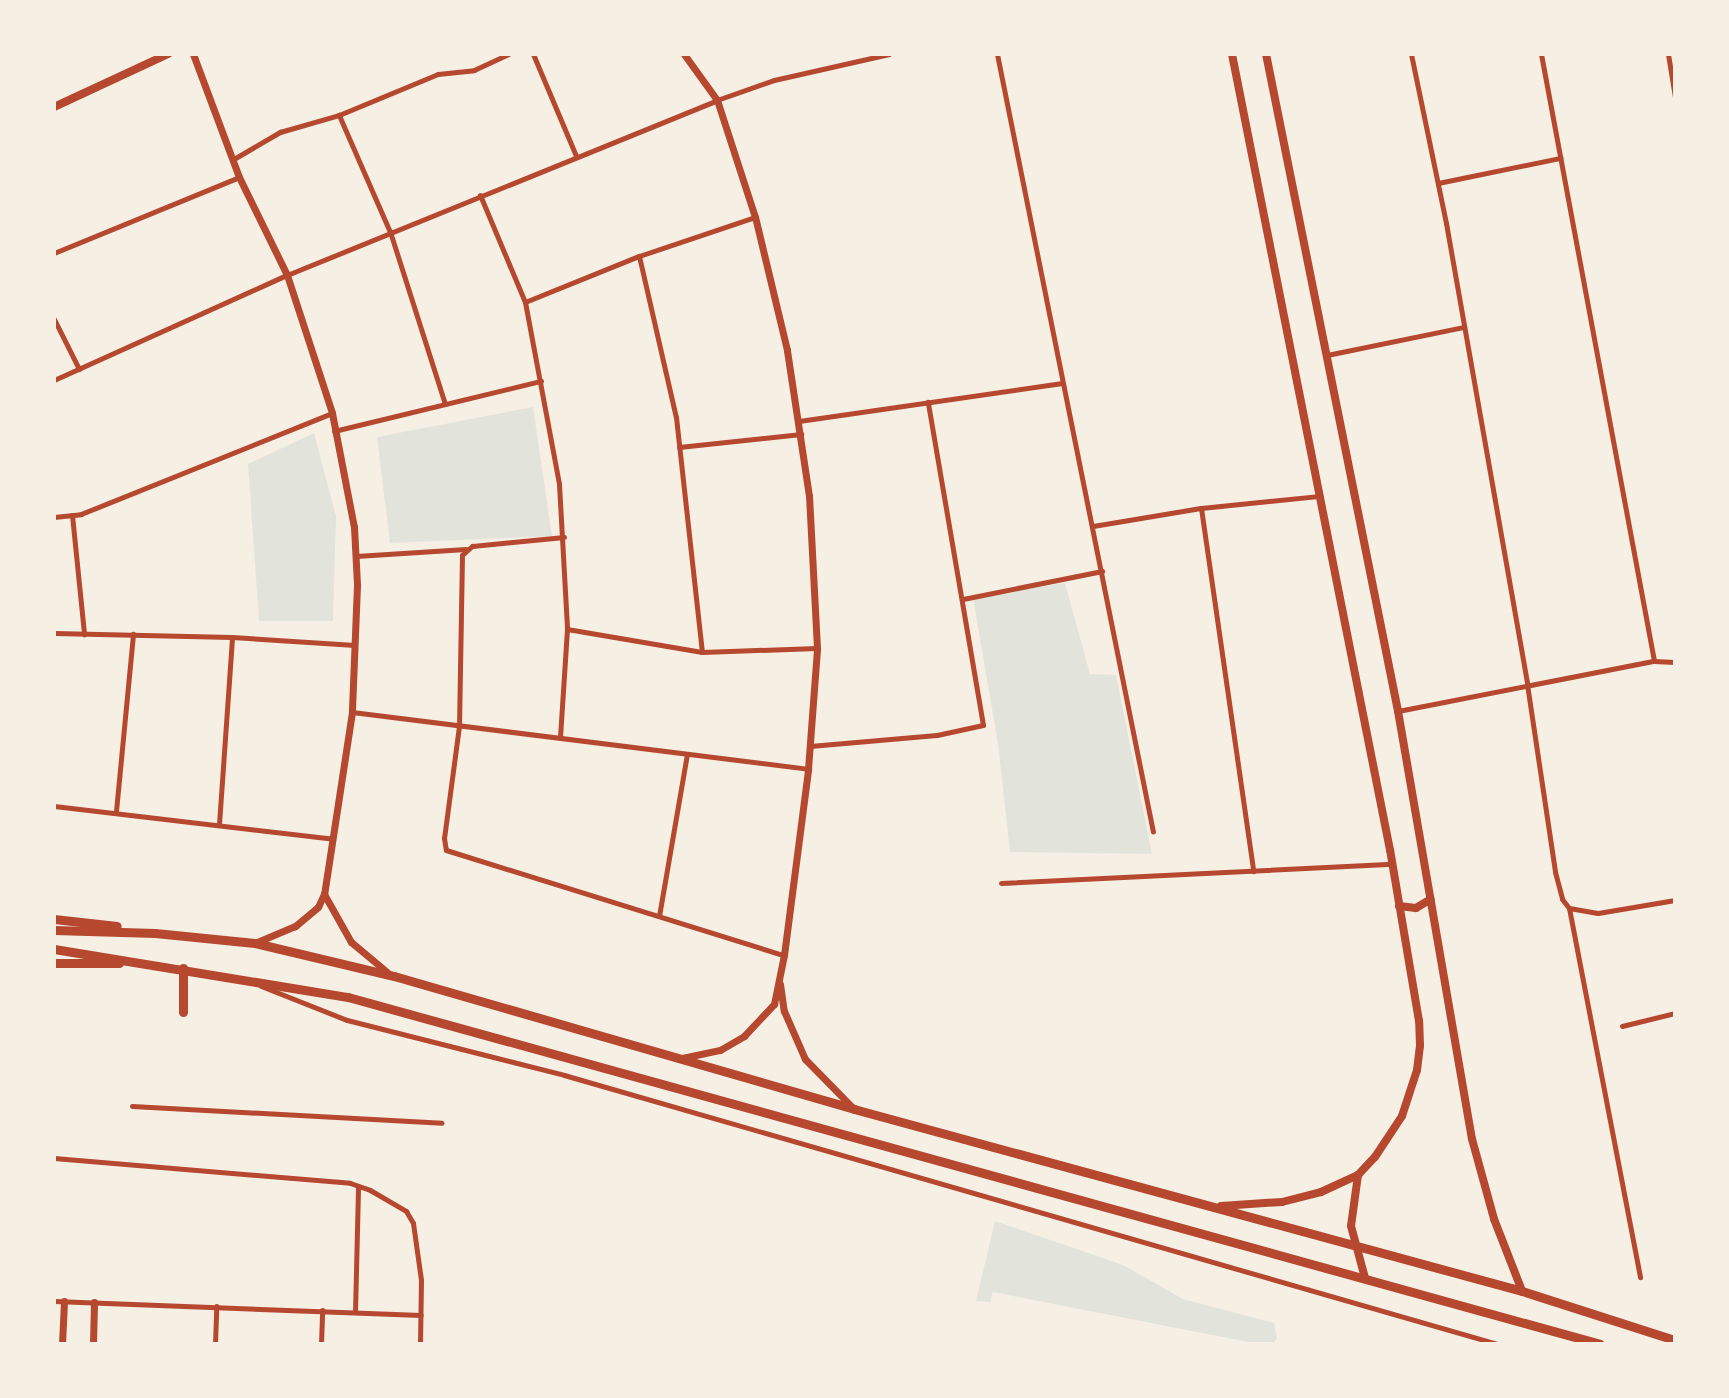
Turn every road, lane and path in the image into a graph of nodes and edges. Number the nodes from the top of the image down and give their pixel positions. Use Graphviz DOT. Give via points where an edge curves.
graph roads {
  1 [pos="168,54"];
  2 [pos="193,54"];
  3 [pos="508,54"];
  4 [pos="533,54"];
  5 [pos="684,54"];
  6 [pos="889,54"];
  7 [pos="998,54"];
  8 [pos="1232,54"];
  9 [pos="1266,54"];
  10 [pos="1411,54"];
  11 [pos="1541,54"];
  12 [pos="1668,54"];
  13 [pos="880,55"];
  14 [pos="1675,97"];
  15 [pos="717,100"];
  16 [pos="54,107"];
  17 [pos="339,115"];
  18 [pos="576,156"];
  19 [pos="1560,158"];
  20 [pos="232,160"];
  21 [pos="239,177"];
  22 [pos="1438,183"];
  23 [pos="480,195"];
  24 [pos="755,217"];
  25 [pos="390,232"];
  26 [pos="54,253"];
  27 [pos="639,256"];
  28 [pos="287,275"];
  29 [pos="525,302"];
  30 [pos="54,319"];
  31 [pos="1464,327"];
  32 [pos="1327,355"];
  33 [pos="79,369"];
  34 [pos="54,380"];
  35 [pos="541,381"];
  36 [pos="1062,382"];
  37 [pos="928,402"];
  38 [pos="446,404"];
  39 [pos="332,413"];
  40 [pos="799,421"];
  41 [pos="334,431"];
  42 [pos="801,434"];
  43 [pos="679,447"];
  44 [pos="1322,496"];
  45 [pos="1201,508"];
  46 [pos="72,514"];
  47 [pos="54,517"];
  48 [pos="1093,526"];
  49 [pos="564,537"];
  50 [pos="466,549"];
  51 [pos="356,556"];
  52 [pos="1102,571"];
  53 [pos="963,599"];
  54 [pos="567,629"];
  55 [pos="54,633"];
  56 [pos="84,634"];
  57 [pos="134,634"];
  58 [pos="232,636"];
  59 [pos="355,645"];
  60 [pos="817,648"];
  61 [pos="702,652"];
  62 [pos="1654,662"];
  63 [pos="1675,662"];
  64 [pos="1527,684"];
  65 [pos="1398,711"];
  66 [pos="352,712"];
  67 [pos="459,726"];
  68 [pos="560,738"];
  69 [pos="810,746"];
  70 [pos="687,754"];
  71 [pos="808,769"];
  72 [pos="54,806"];
  73 [pos="116,811"];
  74 [pos="219,824"];
  75 [pos="1153,832"];
  76 [pos="333,838"];
  77 [pos="1393,864"];
  78 [pos="1253,871"];
  79 [pos="1001,883"];
  80 [pos="324,894"];
  81 [pos="1431,899"];
  82 [pos="1675,900"];
  83 [pos="1399,906"];
  84 [pos="1569,908"];
  85 [pos="659,916"];
  86 [pos="54,919"];
  87 [pos="54,930"];
  88 [pos="155,933"];
  89 [pos="255,943"];
  90 [pos="54,949"];
  91 [pos="784,955"];
  92 [pos="54,963"];
  93 [pos="146,963"];
  94 [pos="183,968"];
  95 [pos="234,976"];
  96 [pos="394,976"];
  97 [pos="780,980"];
  98 [pos="183,1012"];
  99 [pos="1675,1013"];
  100 [pos="1622,1026"];
  101 [pos="682,1058"];
  102 [pos="132,1106"];
  103 [pos="854,1109"];
  104 [pos="442,1123"];
  105 [pos="54,1158"];
  106 [pos="1358,1175"];
  107 [pos="358,1186"];
  108 [pos="1221,1206"];
  109 [pos="1353,1243"];
  110 [pos="1640,1277"];
  111 [pos="1365,1278"];
  112 [pos="1522,1291"];
  113 [pos="54,1301"];
  114 [pos="64,1301"];
  115 [pos="94,1302"];
  116 [pos="216,1306"];
  117 [pos="322,1310"];
  118 [pos="355,1312"];
  119 [pos="421,1315"];
  120 [pos="1675,1340"];
  121 [pos="62,1344"];
  122 [pos="93,1344"];
  123 [pos="215,1344"];
  124 [pos="321,1344"];
  125 [pos="420,1344"];
  126 [pos="1497,1344"];
  127 [pos="1600,1344"];
  1 -- 16 [label="main road"];
  2 -- 20 [label="street"];
  3 -- 17 [label="street" via="474,70 438,74"];
  4 -- 18 [label="street"];
  5 -- 15 [label="street"];
  6 -- 13 [label="street"];
  7 -- 36 [label="street"];
  8 -- 44 [label="main road"];
  9 -- 32 [label="main road"];
  10 -- 22 [label="street"];
  11 -- 19 [label="street"];
  12 -- 14 [label="street"];
  13 -- 15 [label="street" via="774,80"];
  15 -- 18 [label="street"];
  15 -- 24 [label="street"];
  17 -- 20 [label="street" via="280,132"];
  17 -- 25 [label="street"];
  18 -- 23 [label="street"];
  19 -- 22 [label="street"];
  19 -- 62 [label="street"];
  20 -- 21 [label="street"];
  21 -- 26 [label="street"];
  21 -- 28 [label="street"];
  22 -- 31 [label="street"];
  23 -- 25 [label="street"];
  23 -- 29 [label="street"];
  24 -- 27 [label="street"];
  24 -- 40 [label="street"];
  25 -- 28 [label="street"];
  25 -- 38 [label="street"];
  27 -- 29 [label="street"];
  27 -- 43 [label="street" via="676,417"];
  28 -- 33 [label="street"];
  28 -- 39 [label="street"];
  29 -- 35 [label="street"];
  30 -- 33 [label="street"];
  31 -- 32 [label="street"];
  31 -- 64 [label="street"];
  32 -- 65 [label="main road"];
  33 -- 34 [label="street"];
  35 -- 38 [label="street"];
  35 -- 49 [label="street"];
  36 -- 37 [label="street"];
  36 -- 48 [label="street"];
  37 -- 40 [label="street"];
  37 -- 53 [label="street"];
  38 -- 41 [label="street"];
  39 -- 41 [label="street"];
  39 -- 46 [label="street"];
  40 -- 42 [label="street"];
  41 -- 51 [label="street" via="348,480"];
  42 -- 43 [label="street"];
  42 -- 60 [label="street" via="814,561"];
  43 -- 61 [label="street"];
  44 -- 45 [label="street"];
  44 -- 77 [label="main road"];
  45 -- 48 [label="street"];
  45 -- 78 [label="street"];
  46 -- 47 [label="street"];
  46 -- 56 [label="street"];
  48 -- 52 [label="street"];
  49 -- 50 [label="street"];
  49 -- 54 [label="street"];
  50 -- 51 [label="street"];
  50 -- 67 [label="street" via="461,562"];
  51 -- 59 [label="street"];
  52 -- 53 [label="street"];
  52 -- 75 [label="street"];
  53 -- 69 [label="street" via="983,724 937,735"];
  54 -- 61 [label="street"];
  54 -- 68 [label="street"];
  55 -- 56 [label="street"];
  56 -- 57 [label="street"];
  57 -- 58 [label="street"];
  57 -- 73 [label="street"];
  58 -- 59 [label="street"];
  58 -- 74 [label="street"];
  59 -- 66 [label="street"];
  60 -- 61 [label="street"];
  60 -- 69 [label="street"];
  62 -- 63 [label="street"];
  62 -- 64 [label="street"];
  64 -- 65 [label="street"];
  64 -- 84 [label="street" via="1555,872 1562,899"];
  65 -- 81 [label="main road"];
  66 -- 67 [label="street"];
  66 -- 76 [label="street"];
  67 -- 68 [label="street"];
  67 -- 85 [label="street" via="444,838 446,850"];
  68 -- 70 [label="street"];
  69 -- 71 [label="street"];
  70 -- 71 [label="street"];
  70 -- 85 [label="street"];
  71 -- 91 [label="street"];
  72 -- 73 [label="street"];
  73 -- 74 [label="street"];
  74 -- 76 [label="street"];
  76 -- 80 [label="street"];
  77 -- 78 [label="street"];
  77 -- 83 [label="main road"];
  78 -- 79 [label="street"];
  80 -- 89 [label="street" via="318,907 295,926"];
  80 -- 96 [label="street" via="351,942"];
  81 -- 83 [label="main road" via="1416,908"];
  81 -- 112 [label="main road" via="1472,1139 1494,1219"];
  82 -- 84 [label="street" via="1598,913"];
  83 -- 106 [label="main road" via="1419,1021 1417,1070 1409,1100 1390,1138"];
  84 -- 110 [label="street"];
  85 -- 91 [label="street"];
  86 -- 88 [label="main road"];
  87 -- 88 [label="main road"];
  88 -- 89 [label="main road"];
  89 -- 96 [label="main road"];
  90 -- 93 [label="main road"];
  91 -- 97 [label="street"];
  92 -- 93 [label="main road"];
  93 -- 94 [label="main road"];
  94 -- 95 [label="main road"];
  94 -- 98 [label="main road"];
  95 -- 111 [label="main road" via="348,997"];
  95 -- 126 [label="street" via="347,1020 564,1075"];
  96 -- 101 [label="main road"];
  97 -- 101 [label="street" via="774,1004 744,1036 720,1050"];
  97 -- 103 [label="street" via="784,1011 805,1059"];
  99 -- 100 [label="street"];
  101 -- 103 [label="main road"];
  102 -- 104 [label="street"];
  103 -- 108 [label="main road"];
  105 -- 107 [label="street"];
  106 -- 108 [label="main road" via="1321,1192 1282,1202"];
  106 -- 109 [label="main road" via="1351,1209"];
  107 -- 118 [label="street"];
  107 -- 119 [label="street" via="406,1211 413,1223 421,1280"];
  108 -- 109 [label="main road"];
  109 -- 111 [label="main road"];
  109 -- 112 [label="main road"];
  111 -- 127 [label="main road"];
  112 -- 120 [label="main road"];
  113 -- 114 [label="street"];
  114 -- 115 [label="street"];
  114 -- 121 [label="street"];
  115 -- 116 [label="street"];
  115 -- 122 [label="street"];
  116 -- 117 [label="street"];
  116 -- 123 [label="street"];
  117 -- 118 [label="street"];
  117 -- 124 [label="street"];
  118 -- 119 [label="street"];
  119 -- 125 [label="street"];
}
